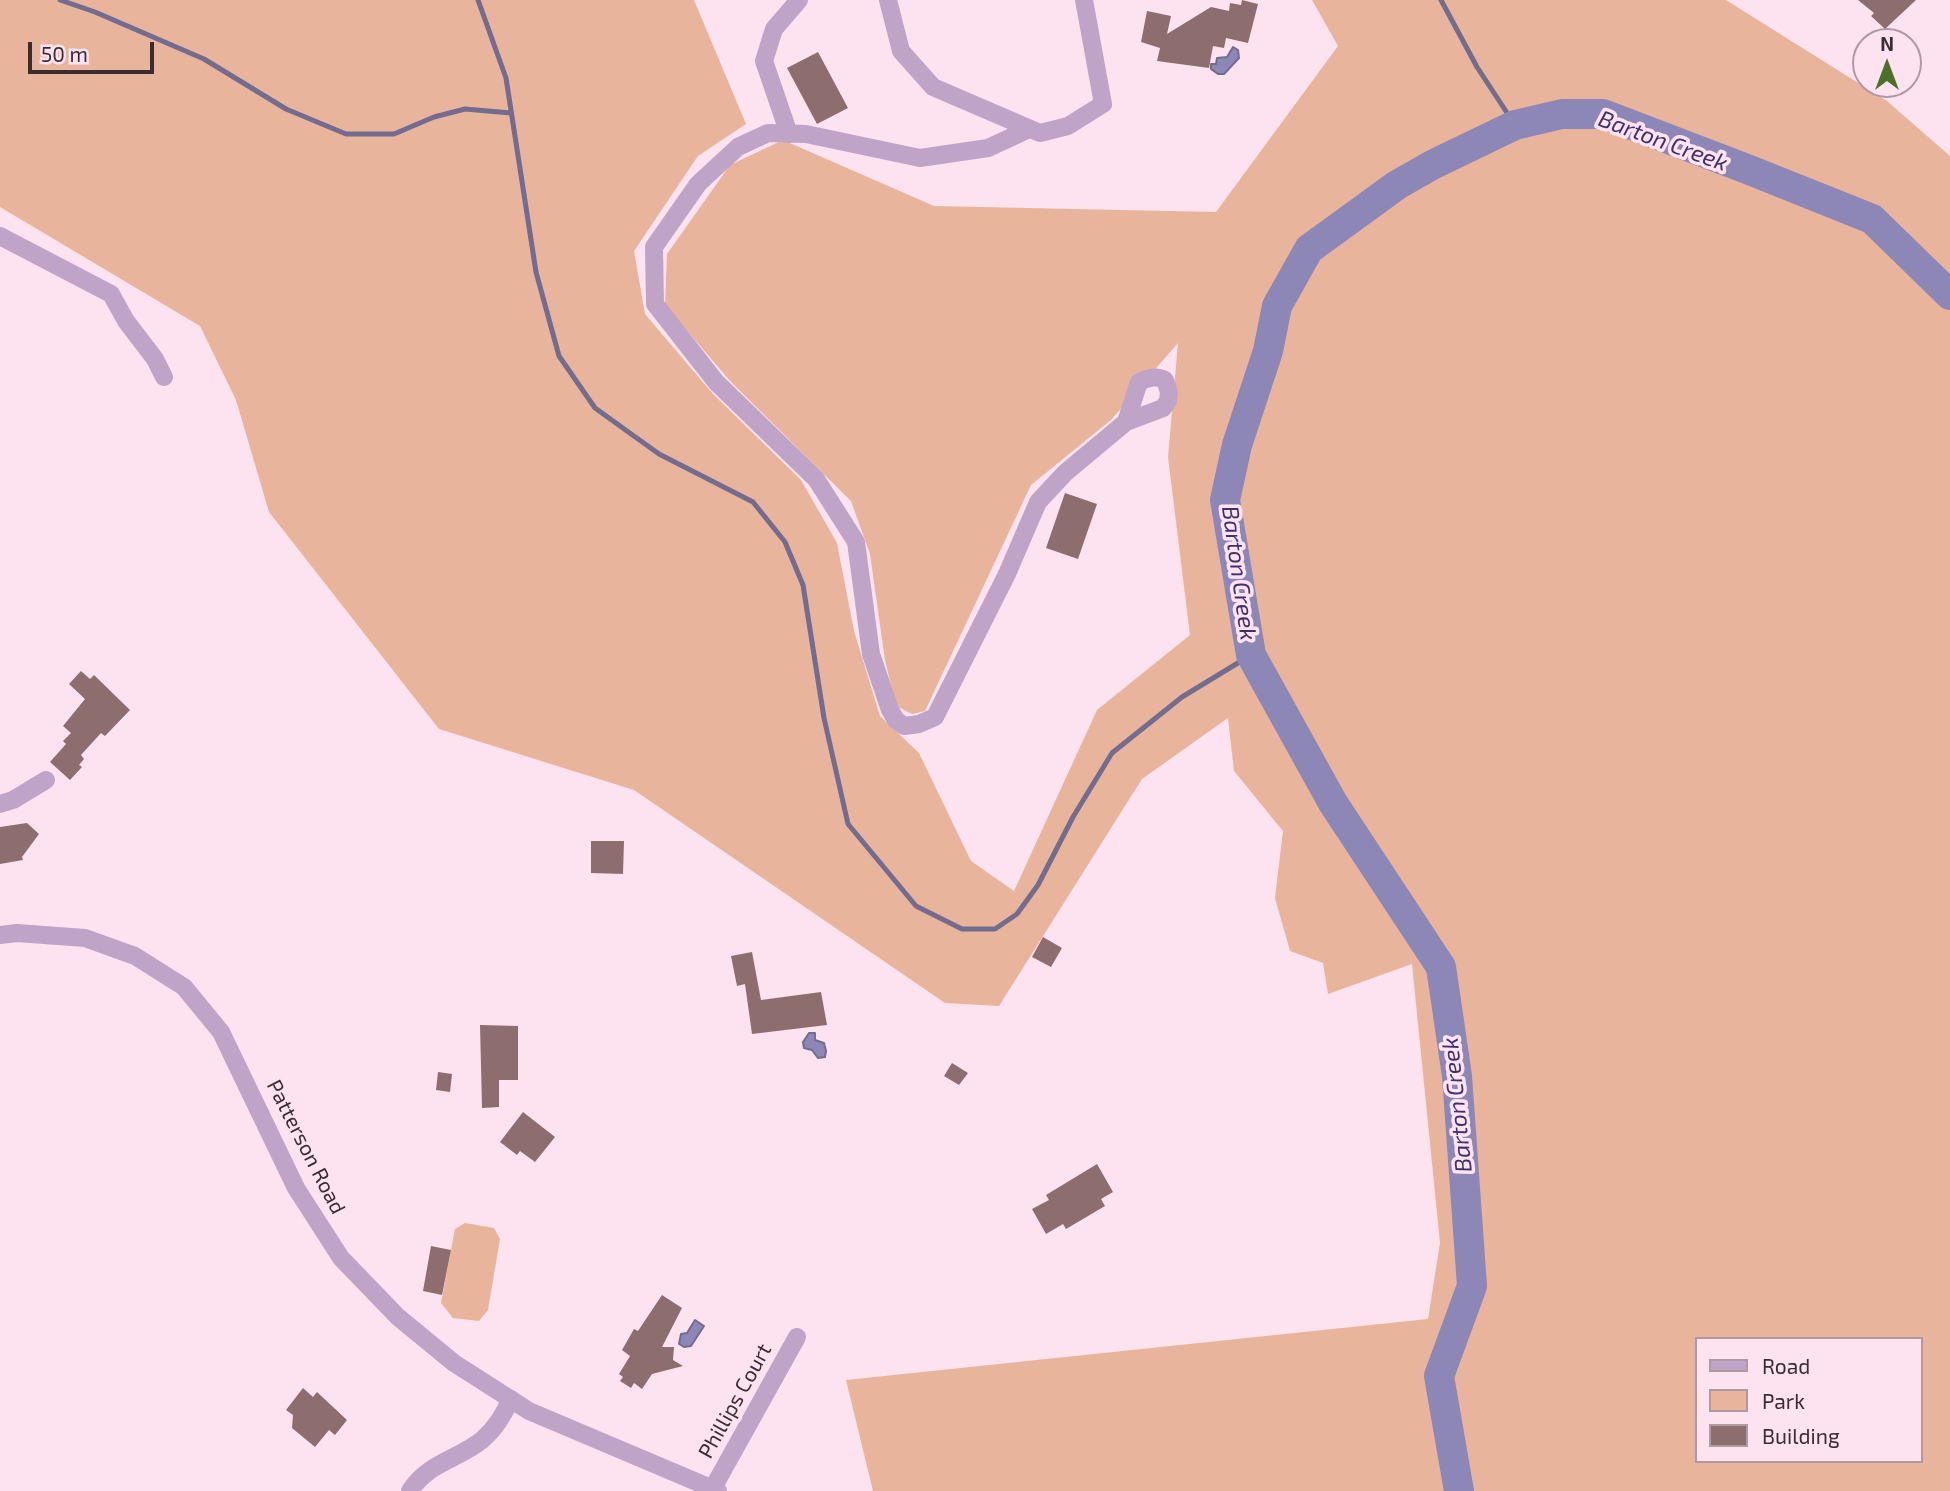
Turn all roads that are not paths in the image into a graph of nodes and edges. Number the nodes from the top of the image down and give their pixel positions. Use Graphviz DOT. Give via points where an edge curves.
graph roads {
  1 [pos="799,0"];
  2 [pos="888,0"];
  3 [pos="1084,0"];
  4 [pos="1029,129"];
  5 [pos="789,134"];
  6 [pos="0,236"];
  7 [pos="164,377"];
  8 [pos="1126,422"];
  9 [pos="46,780"];
  10 [pos="0,804"];
  11 [pos="0,935"];
  12 [pos="797,1337"];
  13 [pos="511,1399"];
  14 [pos="715,1489"];
  15 [pos="410,1491"];
  1 -- 5 [label="street" via="774,29 764,61"];
  2 -- 4 [label="street" via="901,51 933,87"];
  3 -- 4 [label="street" via="1103,104 1068,126 1040,133"];
  4 -- 5 [label="street" via="988,148 920,158"];
  5 -- 8 [label="street" via="768,133 738,147 698,184 654,247 655,304 716,382 816,479 856,542 870,654 896,720 904,726 935,717 1038,502"];
  6 -- 7 [label="street" via="111,294"];
  9 -- 10 [label="street"];
  11 -- 13 [label="street, Patterson Road" via="85,938 135,956 184,987 221,1032 296,1188 345,1264 435,1348"];
  12 -- 14 [label="street, Phillips Court"];
  13 -- 14 [label="street, Patterson Road" via="529,1411"];
  13 -- 15 [label="street" via="501,1422 481,1441 422,1475"];
}
